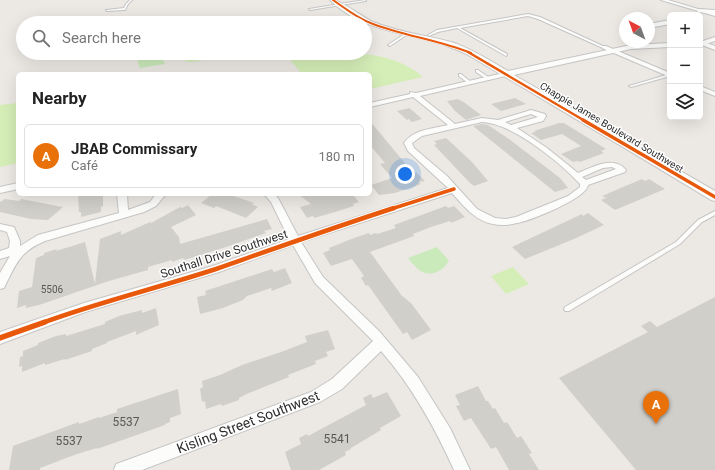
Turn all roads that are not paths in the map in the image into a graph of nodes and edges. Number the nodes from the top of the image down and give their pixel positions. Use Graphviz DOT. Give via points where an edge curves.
graph roads {
  1 [pos="131,0"];
  2 [pos="662,0"];
  3 [pos="365,1"];
  4 [pos="340,2"];
  5 [pos="310,9"];
  6 [pos="107,10"];
  7 [pos="700,11"];
  8 [pos="715,12"];
  9 [pos="715,15"];
  10 [pos="356,16"];
  11 [pos="363,16"];
  12 [pos="715,18"];
  13 [pos="372,19"];
  14 [pos="706,20"];
  15 [pos="372,23"];
  16 [pos="667,23"];
  17 [pos="655,25"];
  18 [pos="457,27"];
  19 [pos="407,34"];
  20 [pos="428,35"];
  21 [pos="715,39"];
  22 [pos="619,43"];
  23 [pos="389,44"];
  24 [pos="703,44"];
  25 [pos="703,44"];
  26 [pos="667,45"];
  27 [pos="604,47"];
  28 [pos="715,48"];
  29 [pos="613,51"];
  30 [pos="506,55"];
  31 [pos="510,71"];
  32 [pos="667,74"];
  33 [pos="667,76"];
  34 [pos="631,86"];
  35 [pos="703,89"];
  36 [pos="413,93"];
  37 [pos="715,94"];
  38 [pos="372,100"];
  39 [pos="372,104"];
  40 [pos="499,122"];
  41 [pos="454,127"];
  42 [pos="510,128"];
  43 [pos="577,176"];
  44 [pos="16,180"];
  45 [pos="0,184"];
  46 [pos="584,184"];
  47 [pos="16,186"];
  48 [pos="454,189"];
  49 [pos="0,190"];
  50 [pos="122,196"];
  51 [pos="160,196"];
  52 [pos="271,196"];
  53 [pos="715,197"];
  54 [pos="715,213"];
  55 [pos="124,215"];
  56 [pos="0,227"];
  57 [pos="296,241"];
  58 [pos="16,250"];
  59 [pos="0,255"];
  60 [pos="0,285"];
  61 [pos="567,308"];
  62 [pos="0,338"];
  63 [pos="381,342"];
  64 [pos="122,470"];
  65 [pos="462,470"];
  1 -- 6 [label="lane" via="124,10"];
  2 -- 7 [label="street"];
  3 -- 4 [label="lane"];
  4 -- 5 [label="lane"];
  4 -- 10 [label="street"];
  4 -- 11 [label="street"];
  7 -- 8 [label="street"];
  7 -- 9 [label="street"];
  12 -- 14 [label="street"];
  13 -- 20 [label="street"];
  15 -- 19 [label="street"];
  16 -- 17 [label="street"];
  18 -- 20 [label="lane"];
  18 -- 27 [label="lane" via="528,15"];
  18 -- 30 [label="lane"];
  19 -- 23 [label="lane"];
  19 -- 31 [label="street" via="460,47"];
  20 -- 31 [label="street" via="469,46"];
  21 -- 24 [label="street"];
  22 -- 27 [label="street"];
  25 -- 28 [label="street"];
  26 -- 29 [label="street"];
  27 -- 29 [label="street"];
  27 -- 31 [label="street"];
  29 -- 31 [label="street"];
  29 -- 32 [label="street"];
  31 -- 36 [label="street" via="483,74"];
  31 -- 53 [label="street, Chappie James Boulevard Southwest" via="608,135"];
  33 -- 34 [label="lane"];
  35 -- 37 [label="street"];
  36 -- 38 [label="street"];
  36 -- 39 [label="street"];
  36 -- 41 [label="street"];
  40 -- 41 [label="street" via="479,120"];
  40 -- 42 [label="street"];
  40 -- 42 [label="street" via="531,112 542,116 540,119"];
  41 -- 48 [label="street" via="419,134 408,143 411,149"];
  42 -- 43 [label="street"];
  43 -- 46 [label="street"];
  43 -- 46 [label="street" via="608,164 619,166 622,170"];
  44 -- 45 [label="street"];
  46 -- 48 [label="street" via="582,190 571,198 518,220 506,222 476,214"];
  47 -- 49 [label="street"];
  48 -- 57 [label="street, Southall Drive Southwest"];
  50 -- 55 [label="street"];
  51 -- 55 [label="street" via="146,208"];
  52 -- 57 [label="street"];
  54 -- 61 [label="lane" via="700,221 678,243"];
  55 -- 58 [label="street" via="42,238"];
  56 -- 58 [label="street" via="11,229"];
  57 -- 62 [label="street, Southall Drive Southwest" via="215,269 97,304"];
  57 -- 63 [label="street" via="322,284"];
  58 -- 59 [label="street"];
  58 -- 60 [label="street"];
  63 -- 64 [label="street, Kisling Street Southwest" via="337,384 319,395"];
  63 -- 65 [label="street" via="400,364 425,401 444,432"];
}
